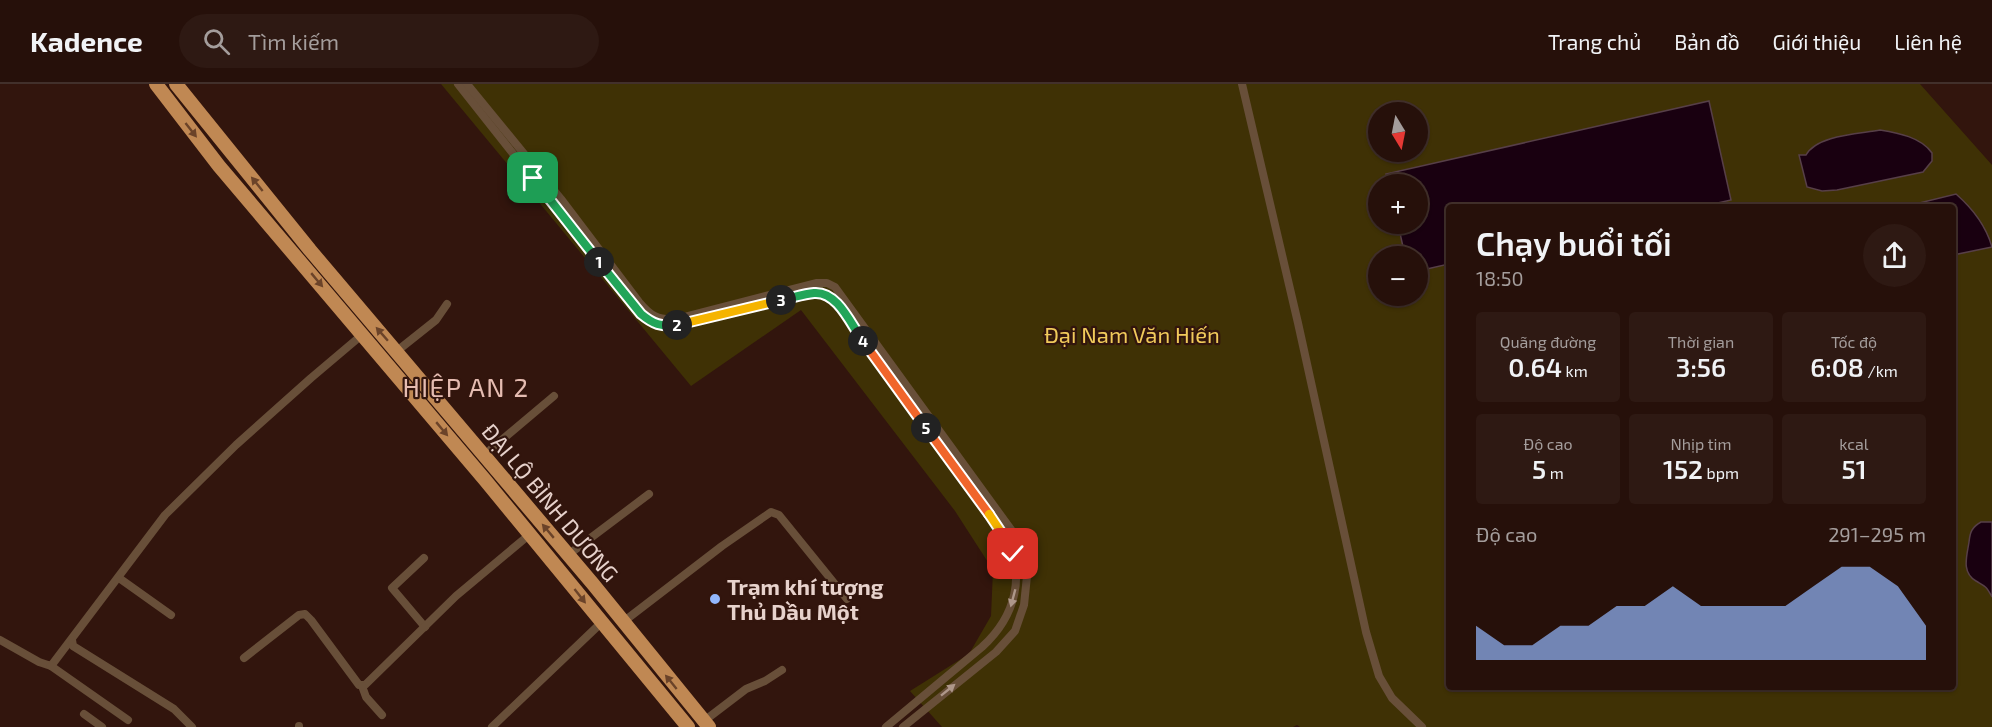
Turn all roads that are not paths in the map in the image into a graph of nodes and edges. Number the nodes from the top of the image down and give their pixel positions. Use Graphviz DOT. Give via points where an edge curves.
graph roads {
  1 [pos="156,84"];
  2 [pos="176,84"];
  3 [pos="458,84"];
  4 [pos="467,84"];
  5 [pos="1242,84"];
  6 [pos="447,303"];
  7 [pos="363,334"];
  8 [pos="397,351"];
  9 [pos="554,396"];
  10 [pos="485,456"];
  11 [pos="649,494"];
  12 [pos="530,535"];
  13 [pos="568,555"];
  14 [pos="424,558"];
  15 [pos="119,578"];
  16 [pos="847,598"];
  17 [pos="171,615"];
  18 [pos="601,622"];
  19 [pos="623,622"];
  20 [pos="425,627"];
  21 [pos="0,640"];
  22 [pos="72,640"];
  23 [pos="244,658"];
  24 [pos="51,666"];
  25 [pos="782,670"];
  26 [pos="362,686"];
  27 [pos="84,714"];
  28 [pos="382,715"];
  29 [pos="128,720"];
  30 [pos="706,724"];
  31 [pos="102,727"];
  32 [pos="192,727"];
  33 [pos="492,727"];
  34 [pos="688,727"];
  35 [pos="886,727"];
  36 [pos="903,727"];
  37 [pos="1422,727"];
  1 -- 7 [label="highway, ĐẠI LỘ BÌNH DƯƠNG, one-way" via="219,166"];
  8 -- 2 [label="highway, ĐẠI LỘ BÌNH DƯƠNG, one-way"];
  3 -- 35 [label="street, one-way" via="636,308 655,325 675,326 815,293 828,294 1003,534 1017,573 1015,596 995,636"];
  36 -- 4 [label="street, one-way" via="996,652 1015,631 1024,605 1027,576 1016,535 835,287 816,283 676,319 657,318 639,302"];
  5 -- 37 [label="street" via="1366,632 1379,676 1392,698"];
  6 -- 8 [label="street" via="436,320"];
  7 -- 12 [label="highway, ĐẠI LỘ BÌNH DƯƠNG, one-way"];
  7 -- 15 [label="street" via="186,493"];
  8 -- 10 [label="highway, ĐẠI LỘ BÌNH DƯƠNG"];
  9 -- 10 [label="street"];
  13 -- 10 [label="highway, ĐẠI LỘ BÌNH DƯƠNG, one-way"];
  11 -- 13 [label="street"];
  12 -- 18 [label="highway, ĐẠI LỘ BÌNH DƯƠNG, one-way"];
  12 -- 20 [label="street"];
  13 -- 19 [label="highway, ĐẠI LỘ BÌNH DƯƠNG"];
  14 -- 20 [label="street" via="392,588"];
  15 -- 17 [label="street"];
  15 -- 22 [label="street"];
  16 -- 19 [label="street" via="774,512 722,546"];
  18 -- 33 [label="street"];
  18 -- 34 [label="highway, ĐẠI LỘ BÌNH DƯƠNG"];
  30 -- 19 [label="highway, ĐẠI LỘ BÌNH DƯƠNG, one-way"];
  20 -- 26 [label="street"];
  21 -- 24 [label="street"];
  22 -- 24 [label="street"];
  22 -- 32 [label="street" via="73,646 174,709"];
  23 -- 26 [label="street" via="305,614"];
  24 -- 29 [label="street"];
  25 -- 30 [label="street" via="746,689"];
  26 -- 28 [label="street"];
  27 -- 31 [label="street"];
}
